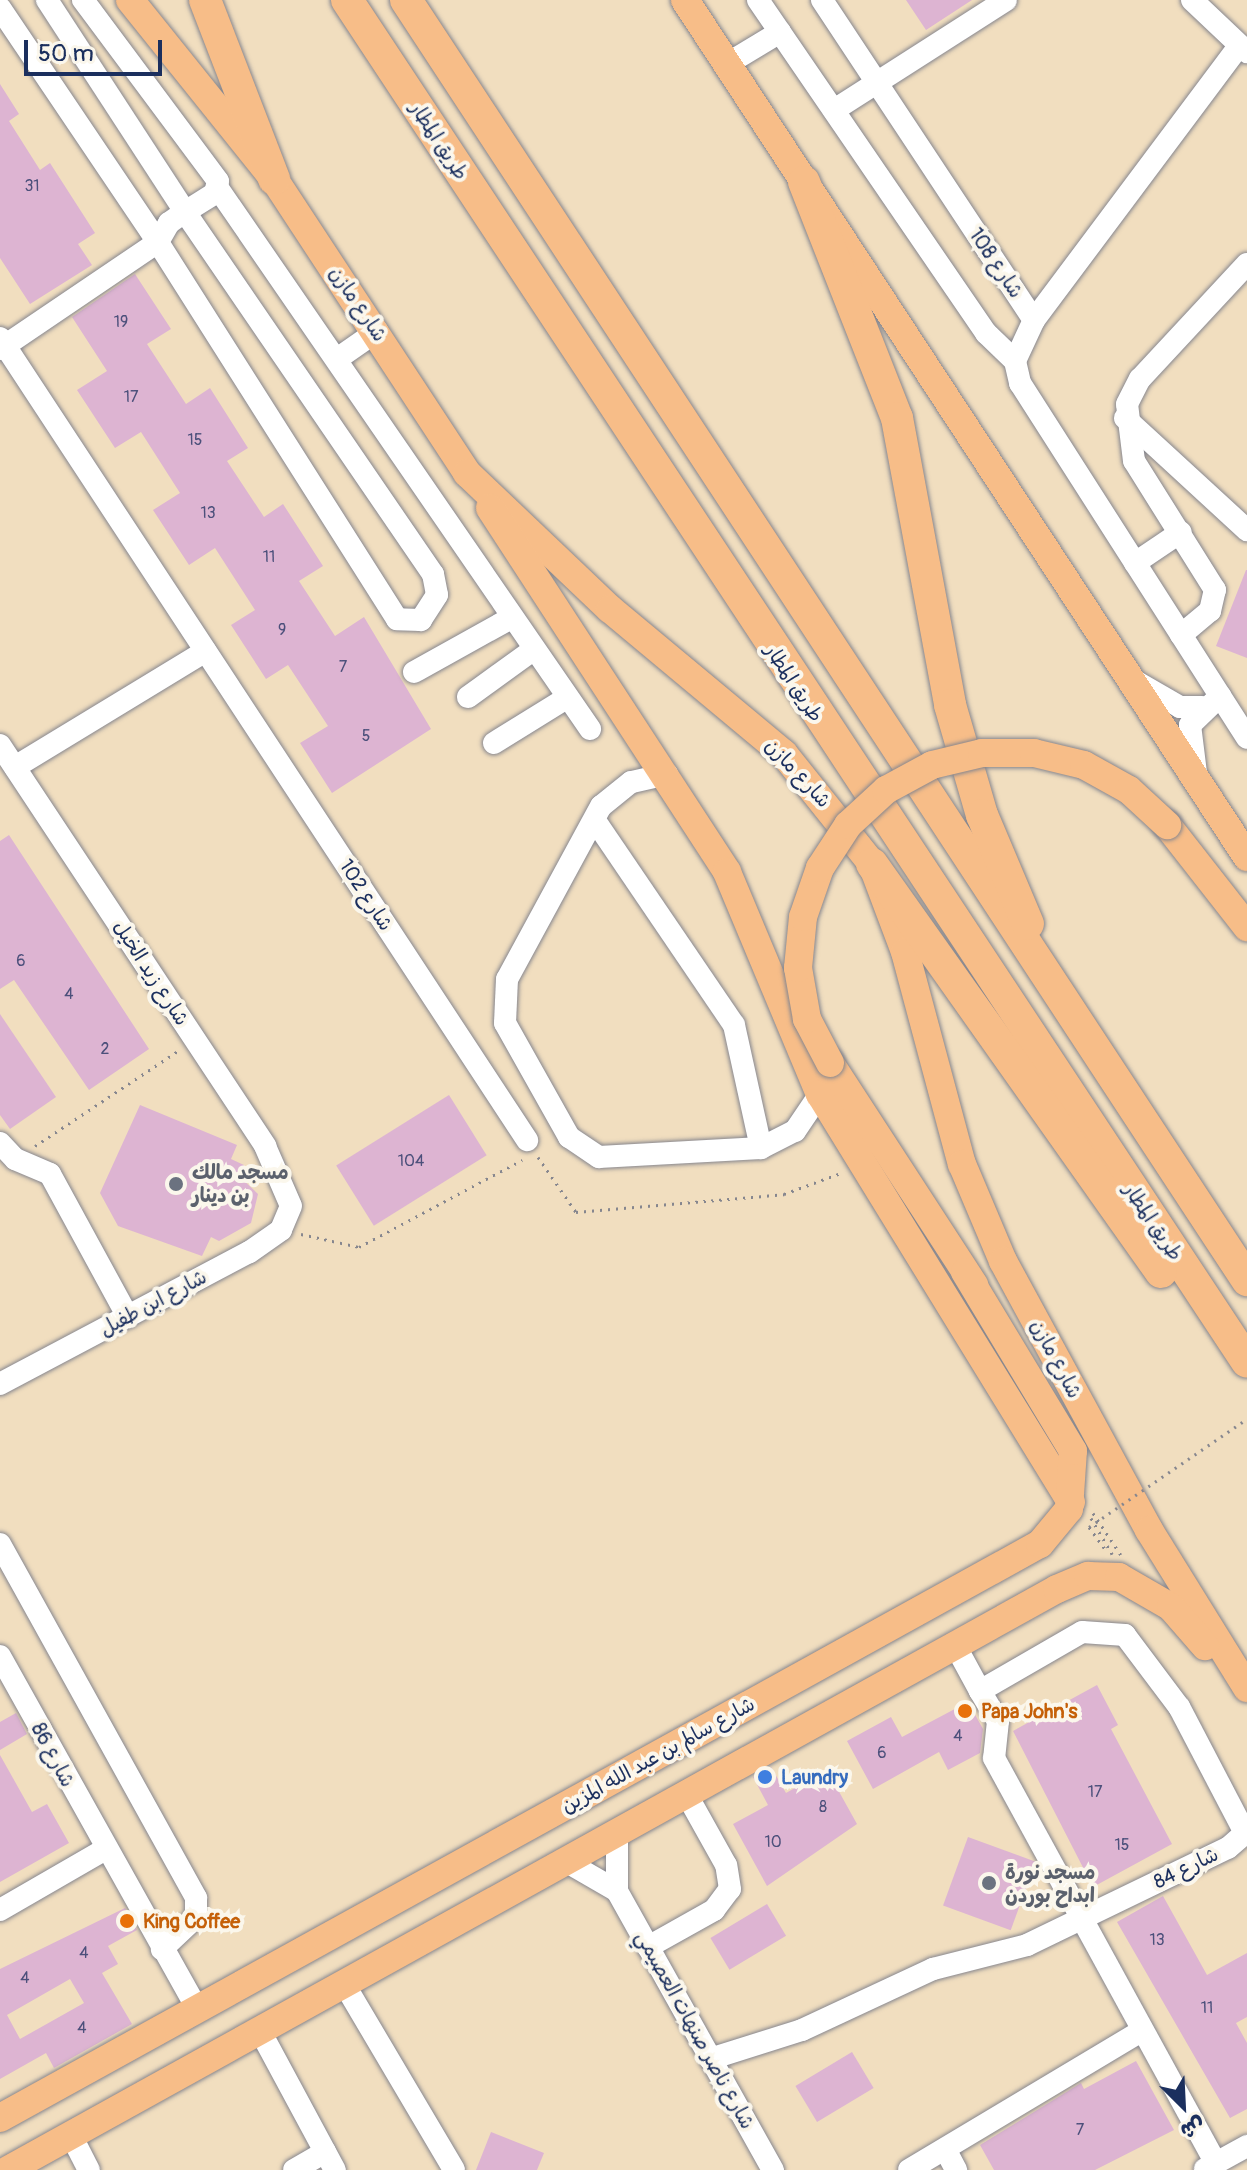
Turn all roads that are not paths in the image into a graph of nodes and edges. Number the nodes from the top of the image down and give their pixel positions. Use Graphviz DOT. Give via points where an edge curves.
graph roads {
  1 [pos="47,0"];
  2 [pos="83,0"];
  3 [pos="130,0"];
  4 [pos="205,0"];
  5 [pos="347,0"];
  6 [pos="406,0"];
  7 [pos="685,0"];
  8 [pos="758,0"];
  9 [pos="822,0"];
  10 [pos="1006,0"];
  11 [pos="1192,0"];
  12 [pos="0,8"];
  13 [pos="780,32"];
  14 [pos="1243,49"];
  15 [pos="727,64"];
  16 [pos="876,83"];
  17 [pos="834,110"];
  18 [pos="274,179"];
  19 [pos="804,182"];
  20 [pos="217,187"];
  21 [pos="185,212"];
  22 [pos="158,242"];
  23 [pos="1247,264"];
  24 [pos="1034,320"];
  25 [pos="377,331"];
  26 [pos="2,344"];
  27 [pos="337,359"];
  28 [pos="1015,361"];
  29 [pos="1125,418"];
  30 [pos="467,473"];
  31 [pos="1247,530"];
  32 [pos="1181,532"];
  33 [pos="1135,563"];
  34 [pos="511,618"];
  35 [pos="1181,635"];
  36 [pos="533,650"];
  37 [pos="206,651"];
  38 [pos="414,672"];
  39 [pos="1131,679"];
  40 [pos="468,697"];
  41 [pos="565,699"];
  42 [pos="1211,702"];
  43 [pos="590,729"];
  44 [pos="1247,738"];
  45 [pos="494,743"];
  46 [pos="0,745"];
  47 [pos="15,767"];
  48 [pos="667,774"];
  49 [pos="1199,784"];
  50 [pos="596,822"];
  51 [pos="1247,857"];
  52 [pos="872,864"];
  53 [pos="1247,927"];
  54 [pos="1054,990"];
  55 [pos="820,1094"];
  56 [pos="527,1140"];
  57 [pos="761,1148"];
  58 [pos="8,1151"];
  59 [pos="281,1230"];
  60 [pos="965,1272"];
  61 [pos="1247,1280"];
  62 [pos="128,1317"];
  63 [pos="1247,1362"];
  64 [pos="1247,1369"];
  65 [pos="0,1384"];
  66 [pos="1080,1514"];
  67 [pos="1149,1530"];
  68 [pos="0,1544"];
  69 [pos="949,1596"];
  70 [pos="964,1642"];
  71 [pos="1,1659"];
  72 [pos="980,1691"];
  73 [pos="1247,1691"];
  74 [pos="688,1797"];
  75 [pos="1246,1833"];
  76 [pos="617,1836"];
  77 [pos="104,1850"];
  78 [pos="567,1862"];
  79 [pos="617,1891"];
  80 [pos="405,1893"];
  81 [pos="0,1910"];
  82 [pos="1078,1920"];
  83 [pos="421,1938"];
  84 [pos="648,1947"];
  85 [pos="162,1949"];
  86 [pos="343,1982"];
  87 [pos="197,2009"];
  88 [pos="259,2029"];
  89 [pos="1141,2031"];
  90 [pos="710,2059"];
  91 [pos="0,2118"];
  92 [pos="71,2135"];
  93 [pos="1247,2146"];
  94 [pos="945,2149"];
  95 [pos="330,2161"];
  96 [pos="1210,2166"];
  97 [pos="763,2167"];
  98 [pos="8,2170"];
  99 [pos="89,2170"];
  100 [pos="294,2170"];
  101 [pos="454,2170"];
  102 [pos="909,2170"];
  103 [pos="956,2170"];
  1 -- 21 [label="street"];
  2 -- 20 [label="street"];
  3 -- 18 [label="main road, شارع مازن"];
  4 -- 18 [label="highway"];
  5 -- 63 [label="highway, طريق المطار"];
  6 -- 54 [label="highway"];
  7 -- 15 [label="main road"];
  8 -- 13 [label="street"];
  9 -- 16 [label="street, شارع 108"];
  10 -- 16 [label="street"];
  11 -- 14 [label="street"];
  12 -- 22 [label="street"];
  13 -- 15 [label="street"];
  13 -- 17 [label="street"];
  14 -- 24 [label="street, شارع 108"];
  15 -- 19 [label="main road"];
  16 -- 17 [label="street"];
  16 -- 24 [label="street, شارع 108"];
  17 -- 28 [label="street" via="986,333"];
  18 -- 25 [label="main road, شارع مازن"];
  19 -- 39 [label="main road"];
  19 -- 54 [label="highway" via="897,418 950,705 982,815"];
  20 -- 21 [label="street"];
  20 -- 27 [label="street"];
  21 -- 22 [label="street"];
  21 -- 22 [label="street" via="433,574 437,595 421,620 397,619"];
  22 -- 26 [label="street"];
  23 -- 29 [label="street" via="1140,379"];
  24 -- 28 [label="street"];
  25 -- 27 [label="street"];
  25 -- 30 [label="main road, شارع مازن"];
  26 -- 37 [label="street, شارع 102"];
  27 -- 34 [label="street"];
  28 -- 33 [label="street" via="1020,383"];
  29 -- 31 [label="street"];
  29 -- 32 [label="street" via="1134,461"];
  30 -- 48 [label="main road"];
  30 -- 52 [label="main road, شارع مازن" via="610,609 784,754"];
  32 -- 33 [label="street"];
  32 -- 35 [label="street" via="1216,597"];
  33 -- 35 [label="street"];
  34 -- 36 [label="street"];
  34 -- 38 [label="street"];
  35 -- 42 [label="street"];
  36 -- 40 [label="street"];
  36 -- 41 [label="street"];
  37 -- 47 [label="street"];
  37 -- 56 [label="street, شارع 102"];
  39 -- 42 [label="street" via="1180,707"];
  39 -- 49 [label="main road"];
  41 -- 43 [label="street"];
  41 -- 45 [label="street"];
  42 -- 44 [label="street"];
  42 -- 49 [label="street" via="1189,736"];
  46 -- 47 [label="street, شارع زيد الخيل"];
  47 -- 59 [label="street, شارع زيد الخيل" via="265,1146 291,1206"];
  48 -- 50 [label="street" via="620,788 601,806"];
  48 -- 55 [label="main road" via="727,872"];
  49 -- 51 [label="main road"];
  50 -- 57 [label="street" via="734,1025"];
  50 -- 57 [label="street" via="511,970 505,1023 569,1137 591,1155"];
  52 -- 64 [label="highway" via="1203,1332"];
  52 -- 67 [label="main road, شارع مازن" via="905,952 962,1164 1003,1261"];
  53 -- 60 [label="main road, bridge" via="1167,825 1129,790 1084,765 1034,753 969,756 886,790 848,825 820,868 803,917 798,968 807,1019"];
  54 -- 61 [label="highway"];
  55 -- 57 [label="street" via="795,1131"];
  55 -- 66 [label="main road"];
  58 -- 62 [label="street" via="50,1174"];
  59 -- 62 [label="street, شارع ابن طفيل"];
  60 -- 66 [label="main road" via="1066,1431 1077,1472"];
  60 -- 67 [label="main road"];
  62 -- 65 [label="street, شارع ابن طفيل"];
  66 -- 69 [label="main road, شارع سالم بن عبد الله المزين" via="1040,1544"];
  67 -- 73 [label="main road, شارع مازن"];
  68 -- 85 [label="street" via="196,1898 196,1917"];
  69 -- 70 [label="main road" via="978,1606"];
  69 -- 80 [label="main road, شارع سالم بن عبد الله المزين"];
  70 -- 72 [label="street"];
  70 -- 73 [label="main road" via="1078,1581 1119,1577 1171,1607"];
  70 -- 74 [label="main road"];
  71 -- 77 [label="street, شارع 86"];
  72 -- 75 [label="street, شارع 84" via="1082,1632 1125,1635 1179,1707"];
  72 -- 82 [label="street" via="998,1721 994,1758"];
  74 -- 76 [label="main road"];
  74 -- 84 [label="street" via="726,1865 730,1889 714,1910"];
  75 -- 82 [label="street, شارع 84" via="1228,1848"];
  76 -- 78 [label="main road"];
  76 -- 79 [label="street, شارع ناصر صنهات العصيمي"];
  77 -- 81 [label="street"];
  77 -- 85 [label="street, شارع 86"];
  78 -- 79 [label="street"];
  78 -- 83 [label="main road"];
  79 -- 84 [label="street, شارع ناصر صنهات العصيمي"];
  80 -- 83 [label="main road" via="426,1910"];
  80 -- 87 [label="main road, شارع سالم بن عبد الله المزين"];
  82 -- 89 [label="street"];
  82 -- 90 [label="street, شارع 84" via="997,1957 933,1969 802,2030"];
  83 -- 86 [label="main road"];
  84 -- 90 [label="street, شارع ناصر صنهات العصيمي"];
  85 -- 87 [label="street, شارع 86"];
  86 -- 88 [label="main road"];
  86 -- 101 [label="street"];
  87 -- 91 [label="main road, شارع سالم بن عبد الله المزين"];
  88 -- 92 [label="main road"];
  88 -- 95 [label="street"];
  89 -- 94 [label="street"];
  89 -- 96 [label="street"];
  90 -- 97 [label="street, شارع ناصر صنهات العصيمي"];
  92 -- 98 [label="main road"];
  92 -- 99 [label="street"];
  93 -- 96 [label="street"];
  94 -- 102 [label="street"];
  94 -- 103 [label="street"];
  95 -- 100 [label="street"];
}
